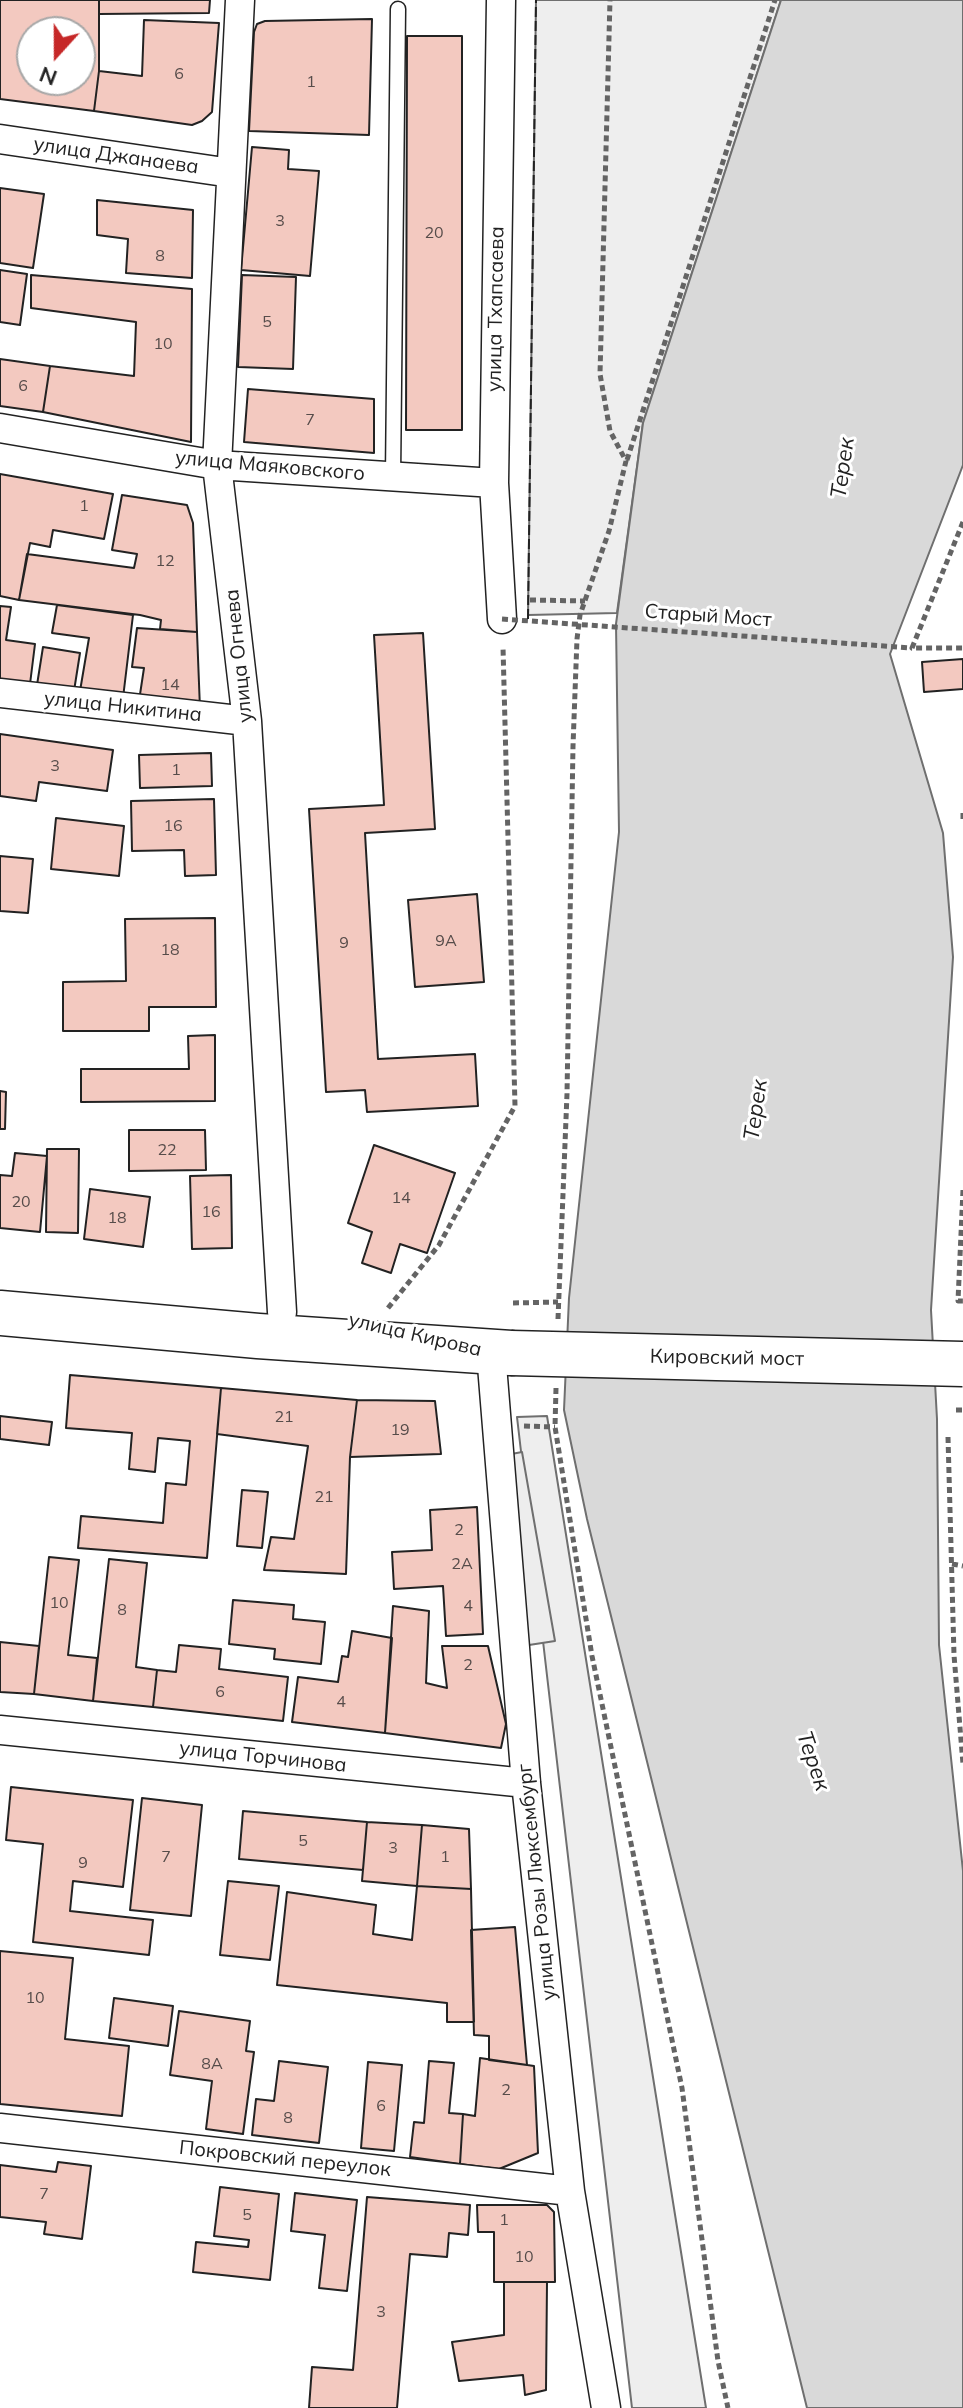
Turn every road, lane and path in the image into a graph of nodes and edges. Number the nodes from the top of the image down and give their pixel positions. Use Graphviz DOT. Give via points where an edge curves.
graph roads {
  1 [pos="240,0"];
  2 [pos="501,0"];
  3 [pos="610,0"];
  4 [pos="775,0"];
  5 [pos="398,9"];
  6 [pos="0,139"];
  7 [pos="231,173"];
  8 [pos="0,428"];
  9 [pos="626,461"];
  10 [pos="217,465"];
  11 [pos="393,476"];
  12 [pos="494,483"];
  13 [pos="963,522"];
  14 [pos="528,600"];
  15 [pos="585,601"];
  16 [pos="502,619"];
  17 [pos="912,648"];
  18 [pos="963,648"];
  19 [pos="0,693"];
  20 [pos="247,721"];
  21 [pos="963,813"];
  22 [pos="963,819"];
  23 [pos="963,1190"];
  24 [pos="0,1282"];
  25 [pos="963,1301"];
  26 [pos="558,1302"];
  27 [pos="513,1303"];
  28 [pos="282,1312"];
  29 [pos="0,1313"];
  30 [pos="375,1322"];
  31 [pos="557,1333"];
  32 [pos="501,1353"];
  33 [pos="963,1364"];
  34 [pos="556,1380"];
  35 [pos="948,1437"];
  36 [pos="952,1564"];
  37 [pos="963,1566"];
  38 [pos="0,1730"];
  39 [pos="962,1749"];
  40 [pos="963,1764"];
  41 [pos="526,1783"];
  42 [pos="0,2128"];
  43 [pos="570,2191"];
  44 [pos="606,2408"];
  45 [pos="728,2408"];
  1 -- 7 [label="street, улица Огнева"];
  2 -- 12 [label="street, улица Тхапсаева"];
  3 -- 9 [label="path" via="600,374 610,431"];
  4 -- 9 [label="path"];
  5 -- 11 [label="lane"];
  6 -- 7 [label="street, улица Джанаева"];
  7 -- 10 [label="street, улица Огнева"];
  8 -- 10 [label="street, улица Маяковского"];
  9 -- 15 [label="path"];
  10 -- 11 [label="street, улица Маяковского"];
  10 -- 20 [label="street, улица Огнева"];
  11 -- 12 [label="street, улица Маяковского"];
  12 -- 16 [label="street, улица Тхапсаева"];
  13 -- 17 [label="path"];
  14 -- 15 [label="path"];
  15 -- 26 [label="path" via="577,639"];
  16 -- 17 [label="path, Старый Мост, bridge"];
  16 -- 30 [label="path" via="515,1106 439,1245"];
  17 -- 18 [label="path, Старый Мост"];
  19 -- 20 [label="street, улица Никитина"];
  20 -- 28 [label="street, улица Огнева"];
  21 -- 22 [label="path"];
  23 -- 25 [label="path" via="958,1301"];
  24 -- 28 [label="main road, улица Кирова"];
  26 -- 27 [label="path"];
  26 -- 31 [label="path"];
  28 -- 30 [label="main road, улица Кирова"];
  29 -- 32 [label="main road, улица Кирова"];
  30 -- 32 [label="main road, улица Кирова"];
  32 -- 33 [label="main road, Кировский мост, bridge"];
  32 -- 41 [label="street, улица Розы Люксембург"];
  34 -- 45 [label="path" via="555,1427 592,1656 682,2088"];
  35 -- 36 [label="path"];
  36 -- 37 [label="path"];
  36 -- 39 [label="path"];
  38 -- 41 [label="street, улица Торчинова"];
  39 -- 40 [label="path"];
  41 -- 43 [label="street, улица Розы Люксембург"];
  42 -- 43 [label="street, Покровский переулок"];
  43 -- 44 [label="street, улица Розы Люксембург"];
}
